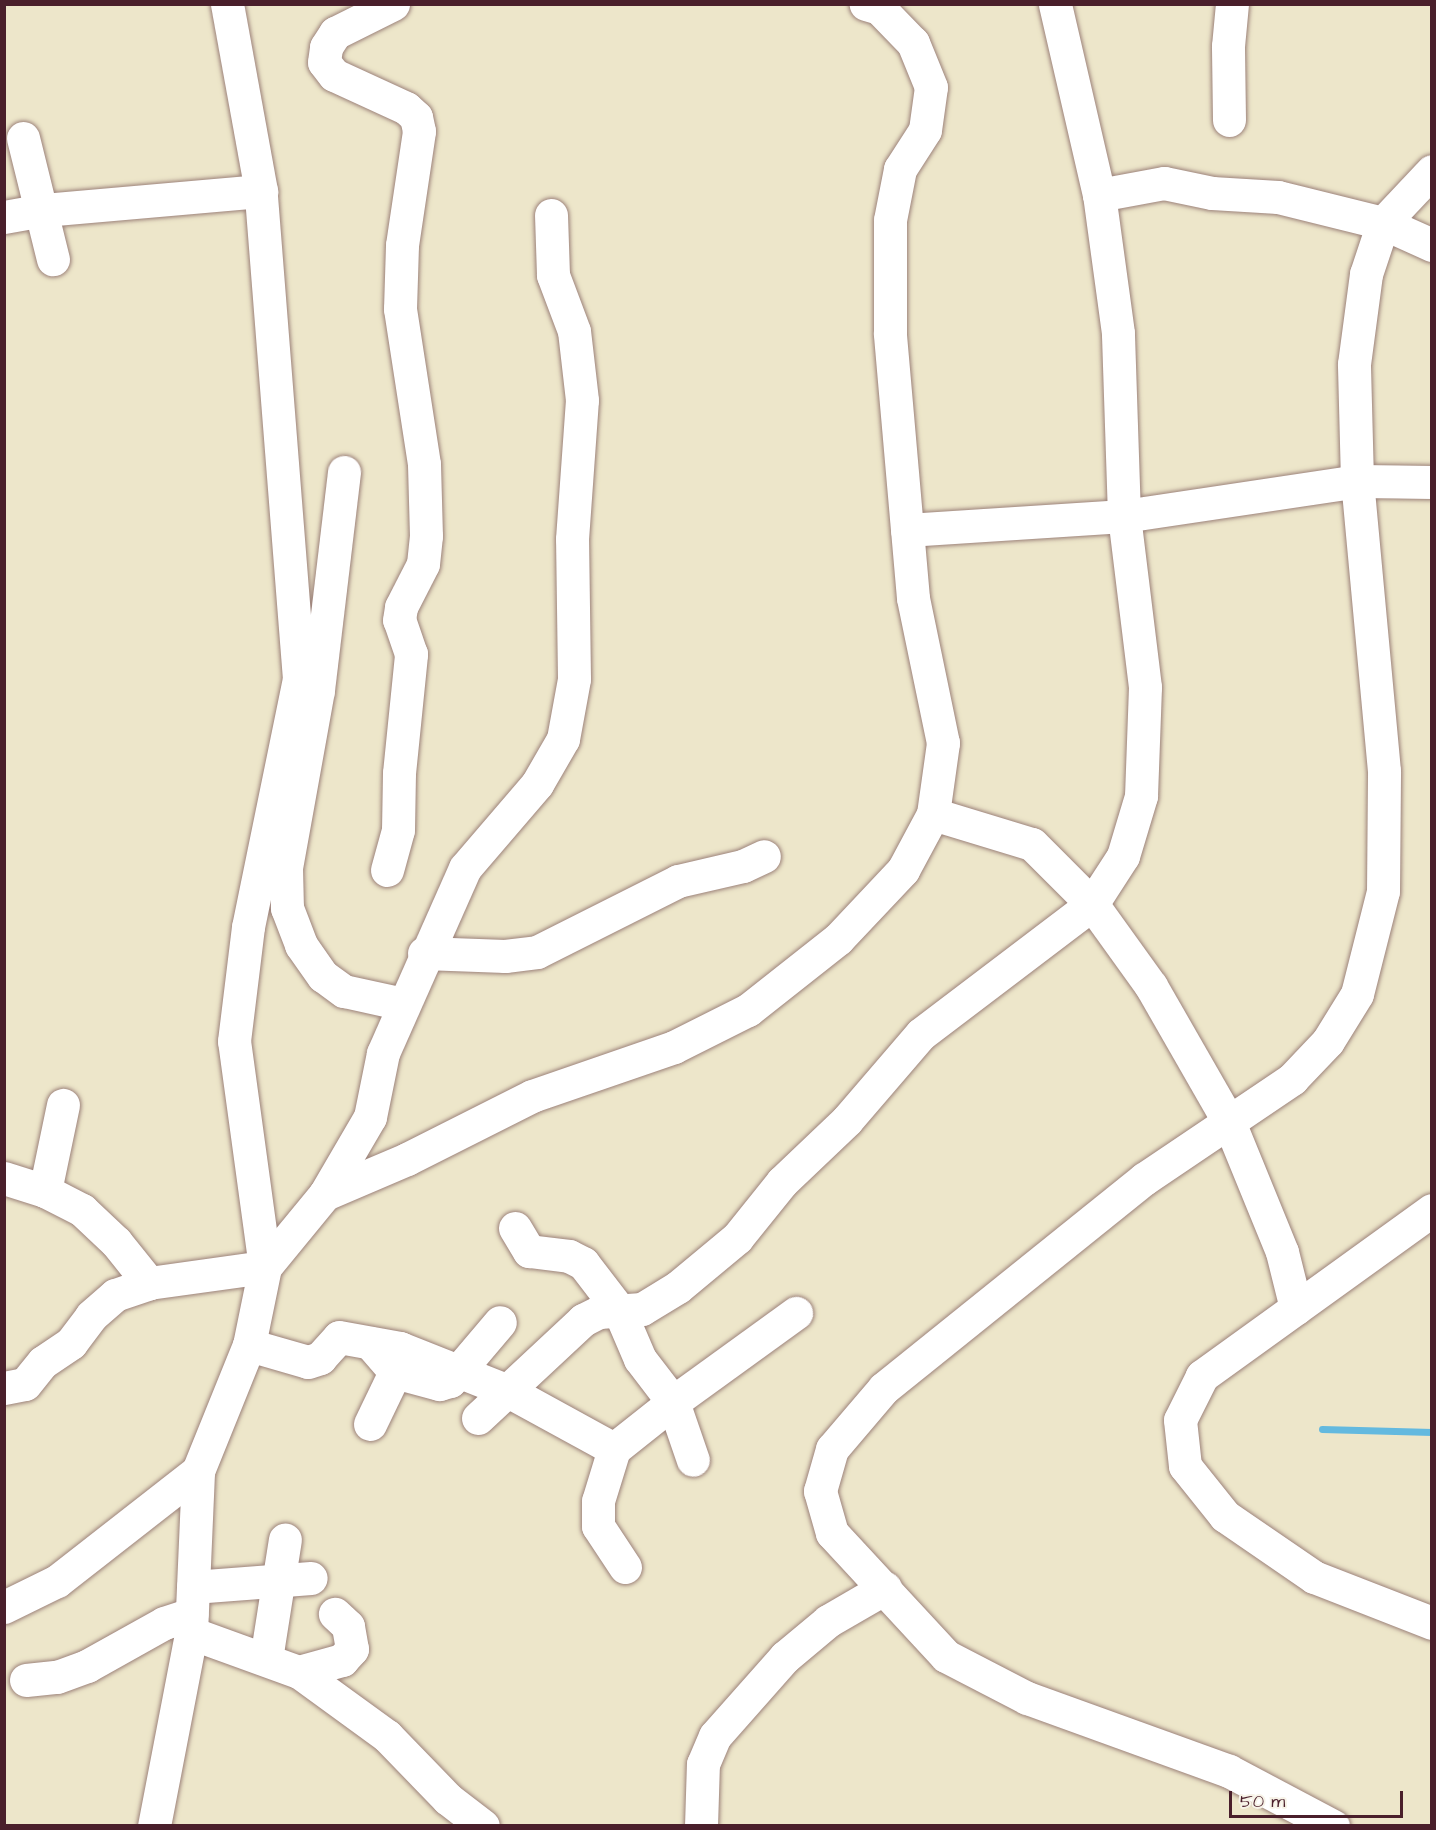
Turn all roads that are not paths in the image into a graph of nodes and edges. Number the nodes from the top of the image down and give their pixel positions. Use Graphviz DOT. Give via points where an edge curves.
graph roads {
  1 [pos="227,4"];
  2 [pos="393,4"];
  3 [pos="866,4"];
  4 [pos="1055,4"];
  5 [pos="1232,4"];
  6 [pos="1229,120"];
  7 [pos="23,138"];
  8 [pos="1431,171"];
  9 [pos="261,191"];
  10 [pos="1099,195"];
  11 [pos="43,210"];
  12 [pos="551,215"];
  13 [pos="4,217"];
  14 [pos="1383,223"];
  15 [pos="1431,245"];
  16 [pos="53,259"];
  17 [pos="344,472"];
  18 [pos="1357,481"];
  19 [pos="1431,482"];
  20 [pos="1124,516"];
  21 [pos="907,530"];
  22 [pos="933,814"];
  23 [pos="764,856"];
  24 [pos="387,870"];
  25 [pos="1092,904"];
  26 [pos="424,952"];
  27 [pos="403,1004"];
  28 [pos="63,1105"];
  29 [pos="1229,1122"];
  30 [pos="4,1178"];
  31 [pos="45,1191"];
  32 [pos="325,1194"];
  33 [pos="1431,1210"];
  34 [pos="515,1228"];
  35 [pos="265,1267"];
  36 [pos="149,1283"];
  37 [pos="1296,1308"];
  38 [pos="619,1310"];
  39 [pos="796,1313"];
  40 [pos="500,1322"];
  41 [pos="370,1343"];
  42 [pos="249,1345"];
  43 [pos="459,1371"];
  44 [pos="395,1372"];
  45 [pos="4,1388"];
  46 [pos="508,1391"];
  47 [pos="672,1401"];
  48 [pos="478,1418"];
  49 [pos="370,1424"];
  50 [pos="614,1449"];
  51 [pos="693,1460"];
  52 [pos="198,1471"];
  53 [pos="285,1539"];
  54 [pos="625,1567"];
  55 [pos="312,1578"];
  56 [pos="278,1584"];
  57 [pos="885,1588"];
  58 [pos="4,1607"];
  59 [pos="192,1611"];
  60 [pos="335,1614"];
  61 [pos="1431,1623"];
  62 [pos="266,1659"];
  63 [pos="300,1672"];
  64 [pos="26,1680"];
  65 [pos="154,1826"];
  66 [pos="483,1826"];
  67 [pos="701,1826"];
  68 [pos="1333,1826"];
  1 -- 9 [label="main road"];
  2 -- 24 [label="main road" via="335,33 326,47 324,62 334,75 406,108 416,117 419,131 402,244 400,309 424,464 426,536 423,564 401,607 399,620 411,654 399,773 398,830"];
  3 -- 21 [label="main road" via="879,8 913,43 931,87 925,130 900,169 890,220 890,333"];
  4 -- 10 [label="main road"];
  5 -- 6 [label="main road"];
  7 -- 11 [label="main road"];
  8 -- 14 [label="main road"];
  9 -- 11 [label="main road"];
  9 -- 35 [label="main road" via="299,679 248,927 234,1041"];
  10 -- 14 [label="main road" via="1164,183 1212,194 1278,197"];
  10 -- 20 [label="main road" via="1118,333"];
  11 -- 13 [label="main road"];
  11 -- 16 [label="main road"];
  12 -- 26 [label="main road" via="553,275 574,331 582,400 572,539 574,679 563,739 537,784 465,868"];
  14 -- 15 [label="main road"];
  14 -- 18 [label="main road" via="1366,274 1353,364"];
  17 -- 27 [label="main road" via="318,690 286,868 287,908 301,945 323,976 344,991"];
  18 -- 19 [label="main road"];
  18 -- 20 [label="main road"];
  18 -- 29 [label="main road" via="1384,771 1383,891 1357,994 1328,1041 1292,1079"];
  20 -- 21 [label="main road"];
  20 -- 25 [label="main road" via="1145,687 1141,796 1123,856"];
  21 -- 22 [label="main road" via="913,598 943,743"];
  22 -- 25 [label="main road" via="1032,844"];
  22 -- 32 [label="main road" via="903,870 838,939 748,1010 674,1047 532,1096 407,1159"];
  23 -- 26 [label="main road" via="669,885 537,952 505,956"];
  25 -- 29 [label="main road" via="1157,995"];
  25 -- 38 [label="main road" via="921,1034 847,1120 782,1182 737,1238 669,1293 642,1309"];
  26 -- 27 [label="main road"];
  27 -- 32 [label="main road" via="383,1053 370,1118"];
  28 -- 31 [label="main road"];
  29 -- 37 [label="main road" via="1282,1252"];
  29 -- 57 [label="main road" via="1144,1179 884,1388 832,1449 820,1491 832,1533"];
  30 -- 31 [label="main road"];
  31 -- 36 [label="main road" via="82,1210 116,1242"];
  32 -- 35 [label="main road"];
  33 -- 37 [label="main road"];
  34 -- 38 [label="main road" via="529,1251 569,1256 583,1263"];
  35 -- 36 [label="main road"];
  35 -- 42 [label="main road"];
  36 -- 45 [label="main road" via="115,1295 91,1316 71,1343 43,1362 25,1384"];
  37 -- 61 [label="main road" via="1202,1376 1180,1420 1185,1466 1225,1516 1314,1577"];
  38 -- 46 [label="main road" via="599,1312 583,1320"];
  38 -- 47 [label="main road" via="640,1359"];
  39 -- 47 [label="main road"];
  40 -- 43 [label="main road"];
  41 -- 42 [label="main road" via="339,1337 320,1358 308,1362"];
  41 -- 43 [label="main road" via="400,1348"];
  41 -- 44 [label="main road"];
  42 -- 52 [label="main road"];
  43 -- 44 [label="main road" via="450,1381 439,1384"];
  43 -- 46 [label="main road"];
  44 -- 49 [label="main road"];
  46 -- 48 [label="main road"];
  46 -- 50 [label="main road"];
  47 -- 50 [label="main road"];
  47 -- 51 [label="main road"];
  50 -- 54 [label="main road" via="598,1501 598,1526"];
  52 -- 58 [label="main road" via="57,1581"];
  52 -- 59 [label="main road"];
  53 -- 56 [label="main road"];
  55 -- 56 [label="main road"];
  56 -- 59 [label="main road"];
  56 -- 62 [label="main road"];
  57 -- 67 [label="main road" via="828,1621 785,1658 715,1736 703,1764"];
  57 -- 68 [label="main road" via="946,1656 1027,1698 1229,1771"];
  59 -- 62 [label="main road"];
  59 -- 64 [label="main road" via="87,1666 57,1677"];
  59 -- 65 [label="main road"];
  60 -- 63 [label="main road" via="348,1626 352,1649 342,1660"];
  62 -- 63 [label="main road"];
  63 -- 66 [label="main road" via="387,1736 448,1799"];
}
